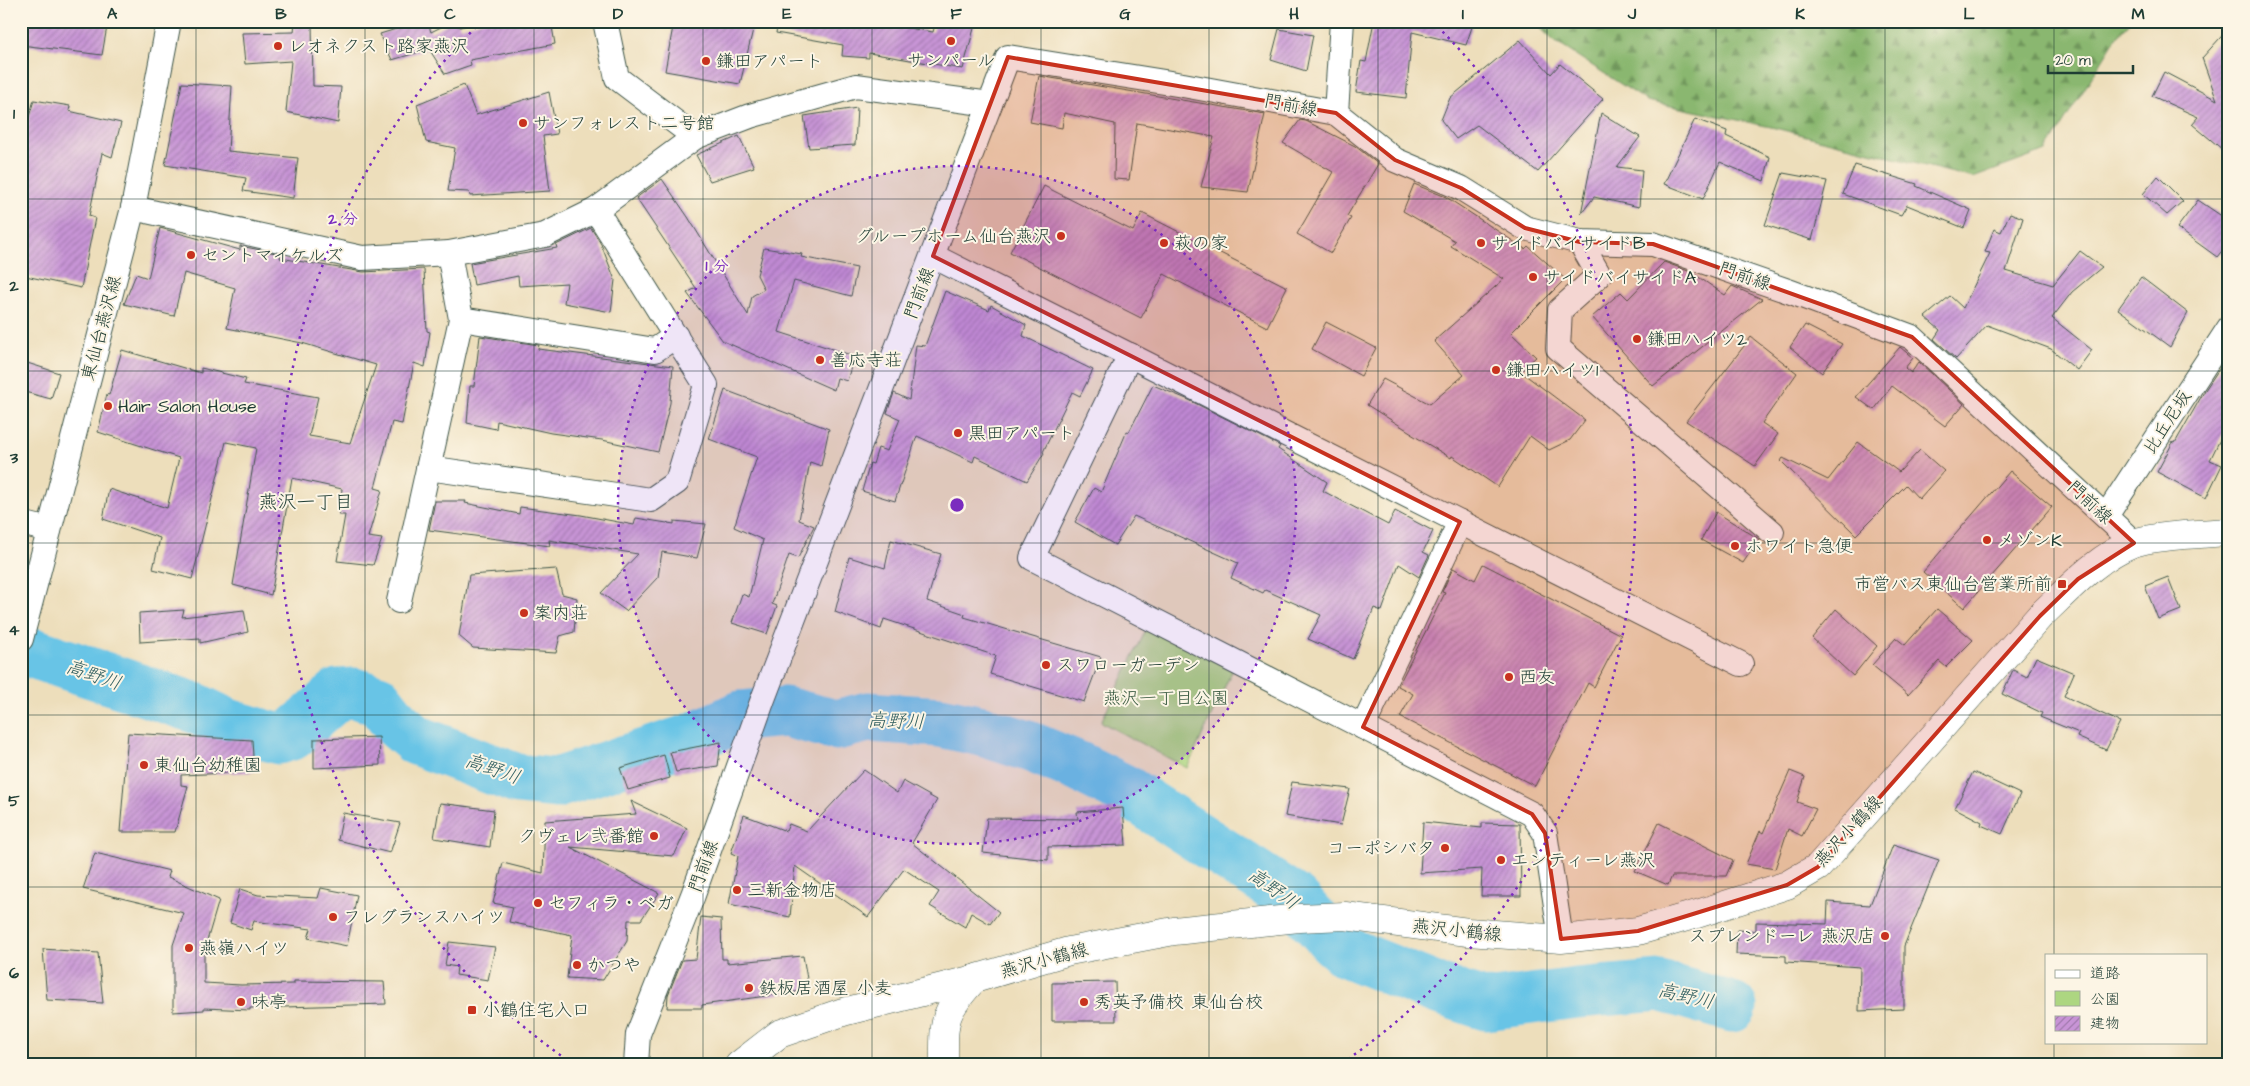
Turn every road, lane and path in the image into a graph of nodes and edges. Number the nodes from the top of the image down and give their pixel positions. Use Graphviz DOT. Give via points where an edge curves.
graph roads {
  1 [pos="169,21"];
  2 [pos="605,21"];
  3 [pos="1342,21"];
  4 [pos="990,104"];
  5 [pos="1336,114"];
  6 [pos="695,137"];
  7 [pos="133,208"];
  8 [pos="596,210"];
  9 [pos="1580,242"];
  10 [pos="450,253"];
  11 [pos="934,256"];
  12 [pos="461,319"];
  13 [pos="2229,328"];
  14 [pos="676,336"];
  15 [pos="1130,355"];
  16 [pos="428,468"];
  17 [pos="2106,516"];
  18 [pos="1460,522"];
  19 [pos="21,523"];
  20 [pos="49,530"];
  21 [pos="1772,532"];
  22 [pos="2229,532"];
  23 [pos="2134,543"];
  24 [pos="399,601"];
  25 [pos="22,636"];
  26 [pos="1741,664"];
  27 [pos="1363,727"];
  28 [pos="1562,939"];
  29 [pos="974,979"];
  30 [pos="636,1065"];
  31 [pos="739,1065"];
  32 [pos="944,1065"];
  1 -- 7 [label="street, 東仙台燕沢線"];
  2 -- 6 [label="street" via="617,78"];
  3 -- 5 [label="street"];
  4 -- 5 [label="street, 門前線" via="1008,57"];
  4 -- 6 [label="street" via="856,86 750,116"];
  4 -- 11 [label="street, 門前線"];
  5 -- 9 [label="street, 門前線" via="1395,160 1461,188 1525,228"];
  6 -- 8 [label="street"];
  7 -- 10 [label="street" via="362,258"];
  7 -- 20 [label="street, 東仙台燕沢線"];
  8 -- 10 [label="street" via="545,235"];
  8 -- 14 [label="street"];
  9 -- 17 [label="street, 門前線" via="1653,244 1912,337"];
  9 -- 21 [label="street" via="1599,275 1560,310 1558,348"];
  10 -- 12 [label="street"];
  11 -- 15 [label="street"];
  11 -- 30 [label="street, 門前線" via="638,1034"];
  12 -- 14 [label="street" via="655,350"];
  12 -- 16 [label="street"];
  13 -- 17 [label="street, 比丘尼坂"];
  14 -- 16 [label="street" via="706,385 677,482 651,500"];
  15 -- 18 [label="street"];
  15 -- 27 [label="street" via="1032,558"];
  16 -- 24 [label="street"];
  17 -- 23 [label="street, 門前線"];
  18 -- 26 [label="street"];
  18 -- 27 [label="street"];
  19 -- 20 [label="street"];
  20 -- 25 [label="street, 東仙台燕沢線"];
  22 -- 23 [label="street, 燕沢小鶴線"];
  23 -- 28 [label="street, 燕沢小鶴線" via="2078,579 2040,616 1818,867 1787,885 1706,912 1638,931"];
  27 -- 28 [label="street" via="1532,814 1545,834"];
  28 -- 29 [label="street, 燕沢小鶴線" via="1468,932 1345,916 1299,918 1174,931 1069,951"];
  29 -- 31 [label="street, 燕沢小鶴線" via="843,1012 779,1034"];
  29 -- 32 [label="street" via="954,1001 945,1020"];
}
